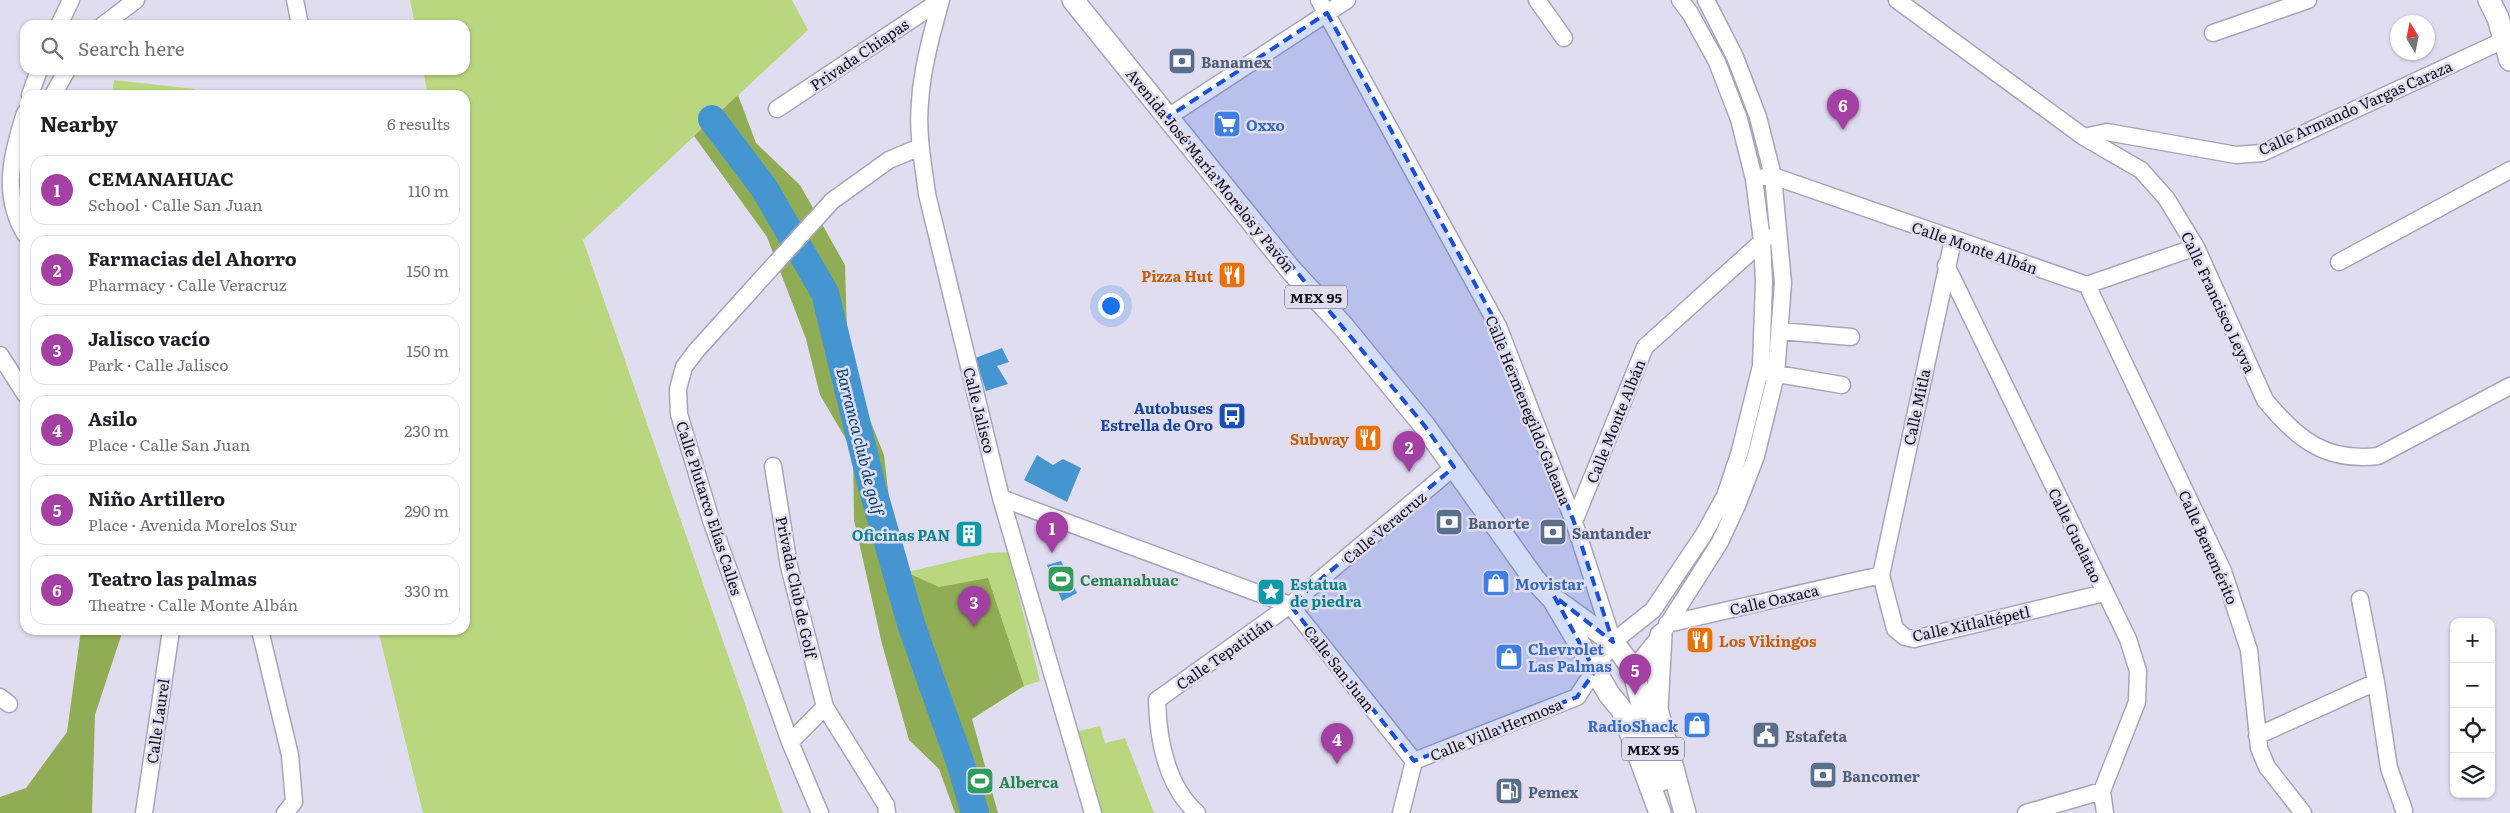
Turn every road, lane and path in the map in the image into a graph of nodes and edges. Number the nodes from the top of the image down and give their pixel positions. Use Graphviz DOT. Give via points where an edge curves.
graph roads {
  1 [pos="72,0"];
  2 [pos="136,0"];
  3 [pos="295,0"];
  4 [pos="941,0"];
  5 [pos="1073,0"];
  6 [pos="1347,0"];
  7 [pos="1537,0"];
  8 [pos="1680,0"];
  9 [pos="1706,0"];
  10 [pos="1897,0"];
  11 [pos="2308,0"];
  12 [pos="2489,0"];
  13 [pos="1323,7"];
  14 [pos="62,20"];
  15 [pos="110,20"];
  16 [pos="299,20"];
  17 [pos="2213,33"];
  18 [pos="1564,38"];
  19 [pos="2504,40"];
  20 [pos="2510,60"];
  21 [pos="37,75"];
  22 [pos="64,75"];
  23 [pos="32,90"];
  24 [pos="56,90"];
  25 [pos="778,109"];
  26 [pos="1168,117"];
  27 [pos="20,130"];
  28 [pos="2084,138"];
  29 [pos="920,147"];
  30 [pos="2510,170"];
  31 [pos="1774,176"];
  32 [pos="1754,179"];
  33 [pos="20,225"];
  34 [pos="1778,228"];
  35 [pos="1953,240"];
  36 [pos="1762,241"];
  37 [pos="2196,247"];
  38 [pos="2339,262"];
  39 [pos="1946,265"];
  40 [pos="2087,285"];
  41 [pos="1780,331"];
  42 [pos="1851,337"];
  43 [pos="0,355"];
  44 [pos="1760,371"];
  45 [pos="1776,375"];
  46 [pos="1842,385"];
  47 [pos="20,386"];
  48 [pos="2510,386"];
  49 [pos="773,466"];
  50 [pos="1454,467"];
  51 [pos="1001,498"];
  52 [pos="1574,522"];
  53 [pos="1881,575"];
  54 [pos="2104,593"];
  55 [pos="1553,599"];
  56 [pos="2360,599"];
  57 [pos="1290,605"];
  58 [pos="1664,630"];
  59 [pos="170,635"];
  60 [pos="261,635"];
  61 [pos="1612,642"];
  62 [pos="1633,669"];
  63 [pos="1595,671"];
  64 [pos="2376,682"];
  65 [pos="825,707"];
  66 [pos="2257,736"];
  67 [pos="790,742"];
  68 [pos="1414,761"];
  69 [pos="2102,792"];
  70 [pos="2404,810"];
  71 [pos="144,813"];
  72 [pos="285,813"];
  73 [pos="820,813"];
  74 [pos="887,813"];
  75 [pos="1093,813"];
  76 [pos="1197,813"];
  77 [pos="1401,813"];
  78 [pos="1660,813"];
  79 [pos="1672,813"];
  80 [pos="1685,813"];
  81 [pos="2026,813"];
  82 [pos="2105,813"];
  83 [pos="2303,813"];
  1 -- 14 [label="street"];
  2 -- 15 [label="street"];
  3 -- 16 [label="street"];
  4 -- 25 [label="street, Privada Chiapas"];
  4 -- 29 [label="street, Calle Jalisco" via="920,102"];
  5 -- 26 [label="main road, Avenida José María Morelos y Pavón / MEX 95"];
  6 -- 13 [label="street"];
  7 -- 18 [label="street"];
  8 -- 32 [label="street" via="1717,62 1739,119"];
  9 -- 31 [label="street" via="1735,57 1758,117"];
  10 -- 28 [label="street, Calle Francisco Leyva"];
  11 -- 17 [label="street"];
  12 -- 19 [label="main road"];
  13 -- 26 [label="street"];
  13 -- 52 [label="street, Calle Hermenegildo Galeana" via="1498,326"];
  19 -- 20 [label="main road"];
  19 -- 28 [label="street, Calle Armando Vargas Caraza" via="2262,153 2236,155 2107,132"];
  21 -- 23 [label="street"];
  22 -- 24 [label="street"];
  26 -- 50 [label="main road, Avenida José María Morelos y Pavón / MEX 95" via="1291,270 1342,325 1424,424"];
  27 -- 33 [label="street" via="12,156 11,192"];
  28 -- 37 [label="street, Calle Francisco Leyva" via="2141,170 2166,198"];
  29 -- 51 [label="street, Calle Jalisco" via="927,194"];
  29 -- 67 [label="street, Calle Plutarco Elías Calles" via="889,160 832,201 696,351 684,367 678,388 679,414 711,520"];
  30 -- 38 [label="street"];
  31 -- 32 [label="street, Calle Monte Albán"];
  31 -- 34 [label="street"];
  31 -- 35 [label="street, Calle Monte Albán"];
  32 -- 36 [label="street"];
  34 -- 36 [label="street, Calle Monte Albán"];
  34 -- 41 [label="street" via="1783,283"];
  35 -- 39 [label="street, Calle Mitla"];
  35 -- 40 [label="street, Calle Monte Albán"];
  36 -- 44 [label="street" via="1764,282"];
  36 -- 52 [label="street, Calle Monte Albán" via="1646,347"];
  37 -- 40 [label="street"];
  37 -- 48 [label="street, Calle Francisco Leyva" via="2265,400 2305,441 2331,454 2358,458 2378,456"];
  39 -- 53 [label="street, Calle Mitla"];
  39 -- 54 [label="street, Calle Guelatao"];
  40 -- 66 [label="street, Calle Benemérito" via="2223,571 2249,650"];
  41 -- 42 [label="street"];
  41 -- 45 [label="street"];
  43 -- 47 [label="street"];
  44 -- 45 [label="street"];
  44 -- 61 [label="street" via="1725,496 1653,610"];
  45 -- 46 [label="street"];
  45 -- 58 [label="street" via="1756,456 1738,503 1720,542"];
  49 -- 65 [label="street, Privada Club de Golf" via="789,566"];
  50 -- 55 [label="main road, Avenida José María Morelos y Pavón / MEX 95" via="1535,580"];
  50 -- 57 [label="street, Calle Veracruz"];
  51 -- 57 [label="street"];
  51 -- 75 [label="street, Calle Jalisco"];
  52 -- 61 [label="street, Calle Hermenegildo Galeana"];
  53 -- 54 [label="street, Calle Xitlaltépetl" via="1895,630 1914,639"];
  53 -- 58 [label="street, Calle Oaxaca"];
  54 -- 69 [label="street, Calle Guelatao" via="2128,639 2138,671 2137,702"];
  55 -- 61 [label="main road, MEX 95"];
  55 -- 63 [label="main road, MEX 95"];
  56 -- 64 [label="street"];
  57 -- 68 [label="street, Calle San Juan"];
  57 -- 76 [label="street, Calle Tepatitlán" via="1158,700 1158,726 1174,786"];
  58 -- 62 [label="street"];
  58 -- 80 [label="main road" via="1657,709"];
  59 -- 71 [label="street, Calle Laurel"];
  60 -- 72 [label="street" via="290,755 294,802"];
  61 -- 62 [label="main road, MEX 95"];
  61 -- 63 [label="street"];
  62 -- 79 [label="main road, MEX 95" via="1654,757"];
  63 -- 68 [label="street, Calle Villa Hermosa" via="1577,697"];
  63 -- 78 [label="main road, MEX 95" via="1622,710"];
  64 -- 66 [label="street"];
  64 -- 70 [label="street" via="2389,768"];
  65 -- 67 [label="street"];
  65 -- 74 [label="street, Privada Club de Golf" via="886,805"];
  66 -- 83 [label="street, Calle Benemérito" via="2267,767"];
  67 -- 73 [label="street, Calle Plutarco Elías Calles"];
  68 -- 77 [label="street"];
  69 -- 81 [label="street"];
  69 -- 82 [label="street, Calle Guelatao"];
}
